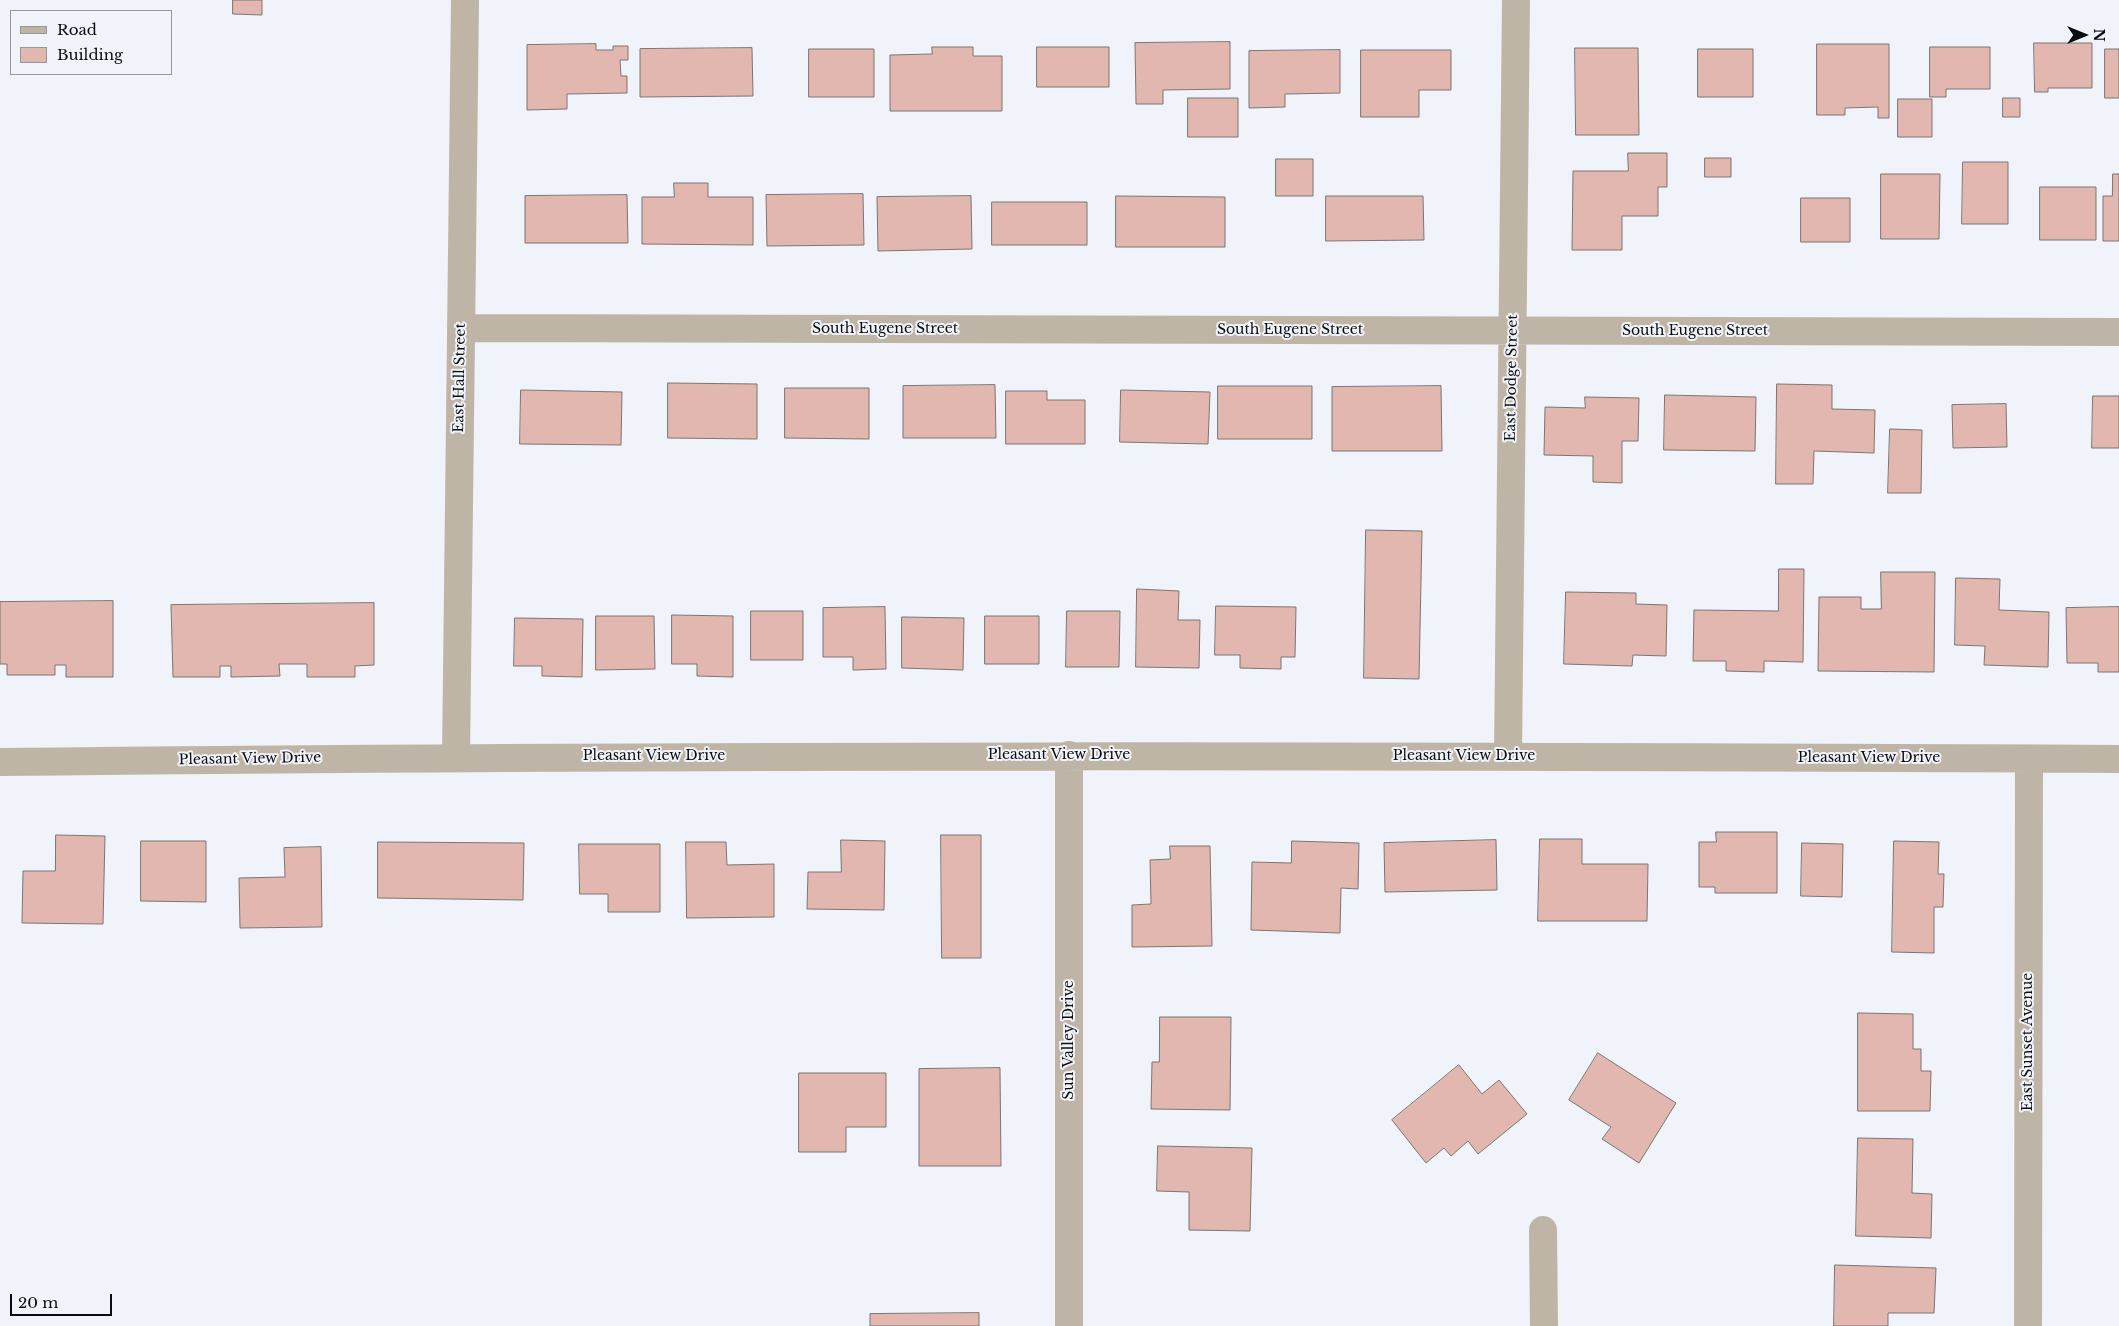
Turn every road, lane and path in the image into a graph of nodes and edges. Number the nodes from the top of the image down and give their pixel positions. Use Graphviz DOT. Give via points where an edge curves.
graph roads {
  1 [pos="464,0"];
  2 [pos="1516,0"];
  3 [pos="461,328"];
  4 [pos="1513,330"];
  5 [pos="2119,332"];
  6 [pos="1069,755"];
  7 [pos="1508,756"];
  8 [pos="456,757"];
  9 [pos="2029,759"];
  10 [pos="2119,759"];
  11 [pos="0,762"];
  12 [pos="1544,1230"];
  13 [pos="1069,1326"];
  14 [pos="1544,1326"];
  15 [pos="2028,1326"];
  1 -- 3 [label="street, East Hall Street"];
  2 -- 4 [label="street, East Dodge Street"];
  3 -- 4 [label="street, South Eugene Street"];
  3 -- 8 [label="street, East Hall Street"];
  4 -- 5 [label="street, South Eugene Street"];
  4 -- 7 [label="street, East Dodge Street"];
  6 -- 7 [label="street, Pleasant View Drive"];
  6 -- 8 [label="street, Pleasant View Drive"];
  6 -- 13 [label="street, Sun Valley Drive"];
  7 -- 9 [label="street, Pleasant View Drive"];
  8 -- 11 [label="street, Pleasant View Drive"];
  9 -- 10 [label="street, Pleasant View Drive"];
  9 -- 15 [label="street, East Sunset Avenue"];
  12 -- 14 [label="street"];
}
